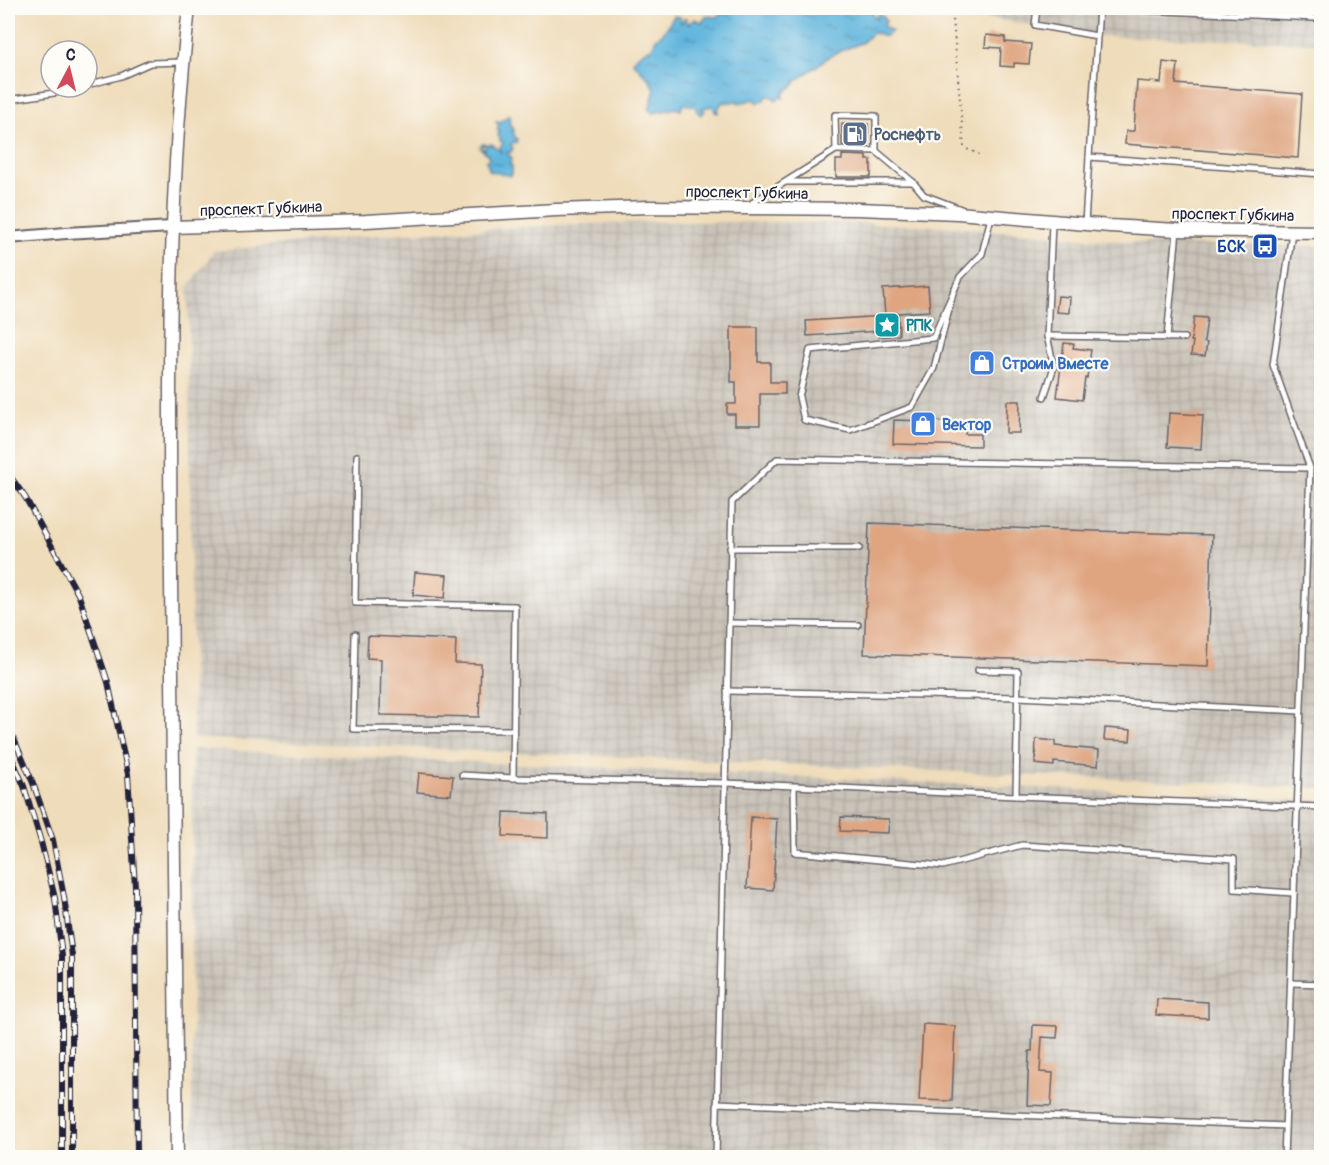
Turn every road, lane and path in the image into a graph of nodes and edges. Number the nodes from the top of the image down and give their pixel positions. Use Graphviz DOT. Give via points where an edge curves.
graph roads {
  1 [pos="189,8"];
  2 [pos="952,8"];
  3 [pos="1037,8"];
  4 [pos="1315,18"];
  5 [pos="1097,36"];
  6 [pos="182,62"];
  7 [pos="99,82"];
  8 [pos="39,95"];
  9 [pos="8,100"];
  10 [pos="836,150"];
  11 [pos="876,150"];
  12 [pos="979,154"];
  13 [pos="1089,157"];
  14 [pos="1322,174"];
  15 [pos="785,182"];
  16 [pos="913,182"];
  17 [pos="742,209"];
  18 [pos="974,214"];
  19 [pos="991,215"];
  20 [pos="1052,221"];
  21 [pos="1085,224"];
  22 [pos="172,227"];
  23 [pos="1177,230"];
  24 [pos="1292,232"];
  25 [pos="1322,232"];
  26 [pos="8,238"];
  27 [pos="954,289"];
  28 [pos="1047,336"];
  29 [pos="1167,338"];
  30 [pos="1184,338"];
  31 [pos="1044,397"];
  32 [pos="357,456"];
  33 [pos="1310,468"];
  34 [pos="730,548"];
  35 [pos="859,548"];
  36 [pos="729,623"];
  37 [pos="858,625"];
  38 [pos="355,634"];
  39 [pos="978,670"];
  40 [pos="727,691"];
  41 [pos="1018,697"];
  42 [pos="1301,711"];
  43 [pos="513,730"];
  44 [pos="462,775"];
  45 [pos="513,778"];
  46 [pos="725,783"];
  47 [pos="794,787"];
  48 [pos="1016,796"];
  49 [pos="1297,806"];
  50 [pos="1322,807"];
  51 [pos="1294,893"];
  52 [pos="1291,983"];
  53 [pos="1322,984"];
  54 [pos="717,1102"];
  55 [pos="1286,1126"];
  56 [pos="177,1158"];
  57 [pos="716,1158"];
  58 [pos="1284,1158"];
  1 -- 6 [label="street"];
  2 -- 12 [label="path" via="964,148"];
  3 -- 5 [label="lane" via="1035,25"];
  4 -- 5 [label="lane" via="1099,8"];
  5 -- 13 [label="lane"];
  6 -- 7 [label="lane" via="150,63"];
  6 -- 22 [label="street"];
  8 -- 9 [label="lane"];
  10 -- 11 [label="lane"];
  10 -- 11 [label="lane" via="835,115 876,116"];
  10 -- 15 [label="lane"];
  11 -- 16 [label="lane"];
  13 -- 14 [label="lane"];
  13 -- 21 [label="lane"];
  15 -- 16 [label="lane"];
  15 -- 17 [label="lane"];
  16 -- 18 [label="lane" via="924,195"];
  17 -- 18 [label="street, проспект Губкина"];
  17 -- 22 [label="street, проспект Губкина" via="649,207"];
  18 -- 19 [label="street, проспект Губкина"];
  19 -- 20 [label="street, проспект Губкина"];
  19 -- 27 [label="lane" via="982,254"];
  20 -- 21 [label="street, проспект Губкина"];
  20 -- 28 [label="lane"];
  21 -- 23 [label="street, проспект Губкина"];
  22 -- 26 [label="street"];
  22 -- 56 [label="street" via="170,459"];
  23 -- 24 [label="street, проспект Губкина"];
  23 -- 29 [label="lane"];
  24 -- 25 [label="street, проспект Губкина"];
  24 -- 33 [label="lane" via="1273,365"];
  27 -- 27 [label="lane" via="933,338 810,350 799,397 804,420 849,430 912,407 934,368"];
  28 -- 29 [label="lane"];
  28 -- 31 [label="lane" via="1054,367"];
  29 -- 30 [label="lane"];
  32 -- 43 [label="lane" via="355,603 515,606"];
  33 -- 34 [label="lane" via="777,459 732,502"];
  33 -- 42 [label="lane"];
  34 -- 35 [label="lane"];
  34 -- 36 [label="lane"];
  36 -- 37 [label="lane"];
  36 -- 40 [label="lane"];
  38 -- 43 [label="lane" via="354,729"];
  39 -- 41 [label="lane" via="1018,671"];
  40 -- 41 [label="lane"];
  40 -- 46 [label="lane"];
  41 -- 42 [label="lane"];
  41 -- 48 [label="lane"];
  42 -- 49 [label="lane"];
  43 -- 45 [label="lane"];
  44 -- 45 [label="lane"];
  45 -- 46 [label="lane"];
  46 -- 47 [label="lane"];
  46 -- 54 [label="lane"];
  47 -- 48 [label="lane"];
  47 -- 51 [label="lane" via="795,852 943,866 1022,845 1234,859 1234,889"];
  48 -- 49 [label="lane"];
  49 -- 50 [label="lane"];
  49 -- 51 [label="lane"];
  51 -- 52 [label="lane"];
  52 -- 53 [label="lane"];
  52 -- 55 [label="lane"];
  54 -- 55 [label="lane"];
  54 -- 57 [label="lane"];
  55 -- 58 [label="lane"];
}
